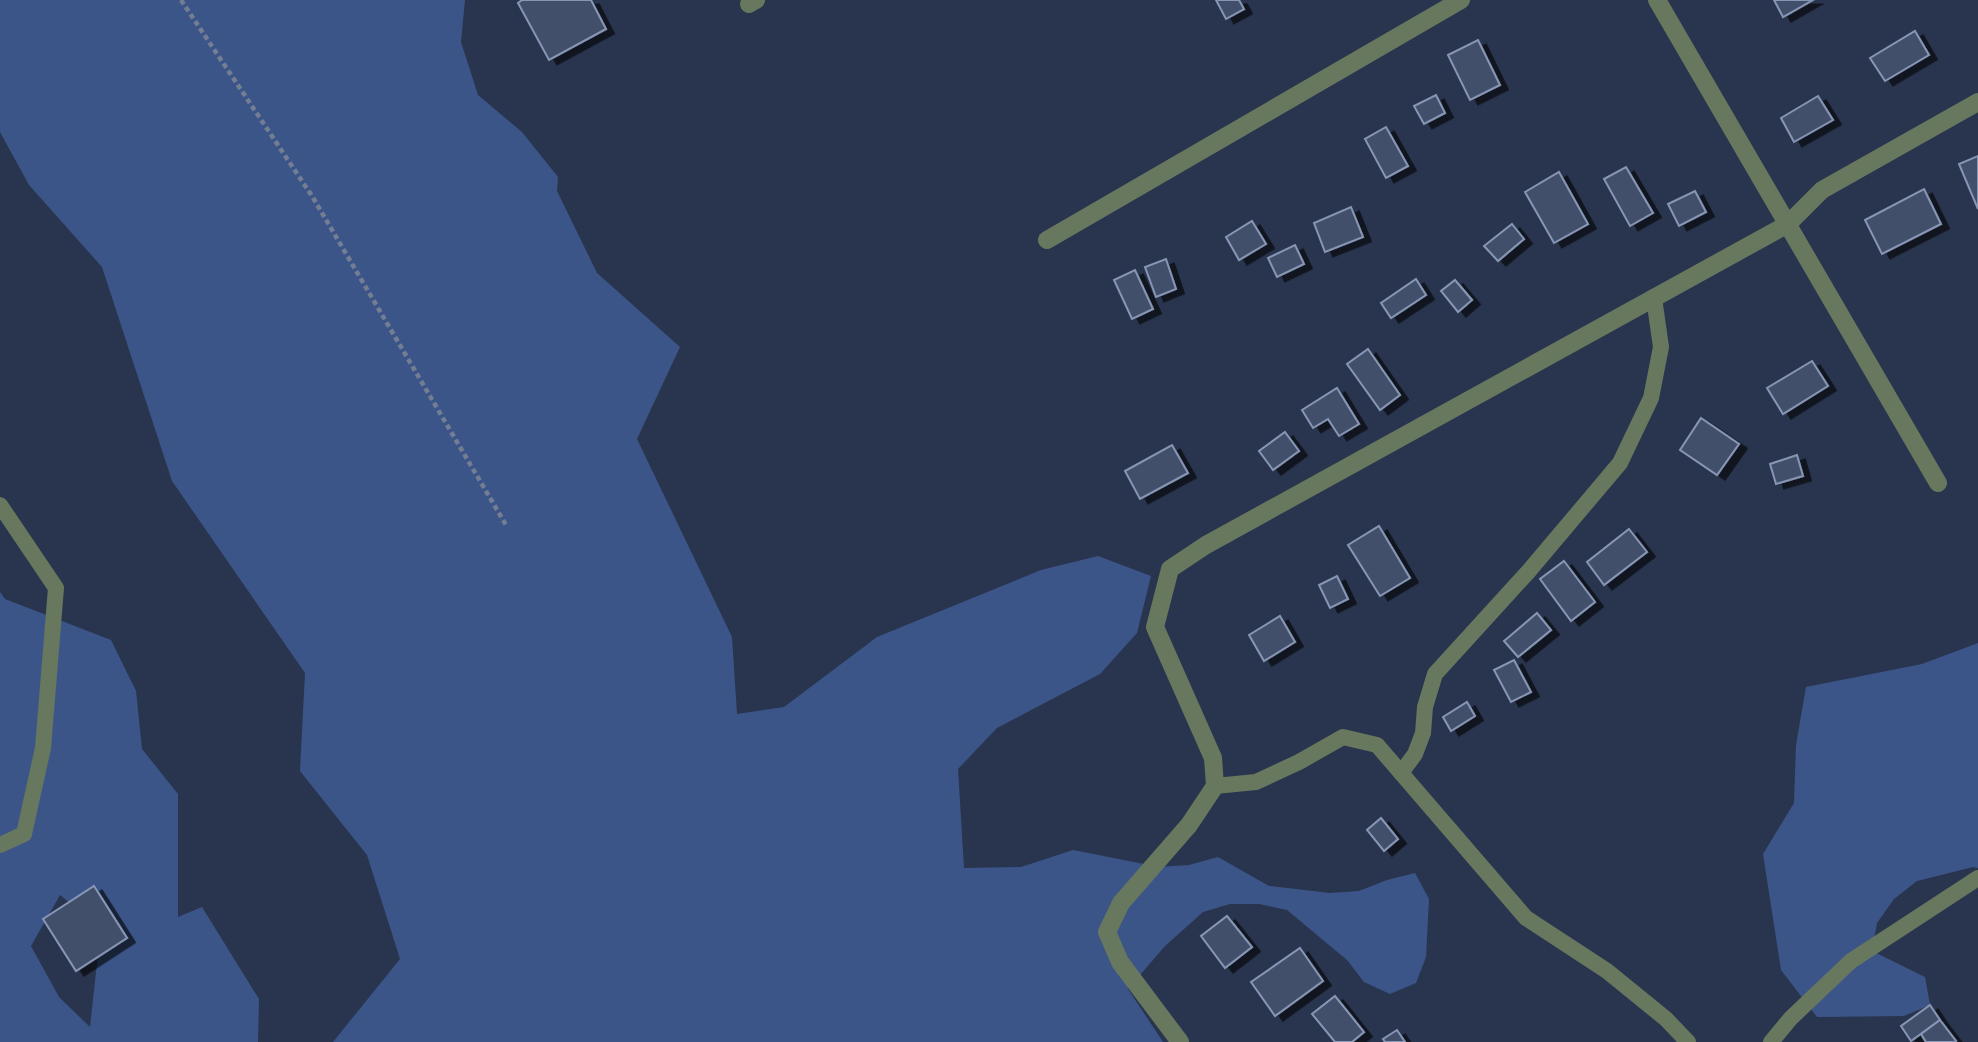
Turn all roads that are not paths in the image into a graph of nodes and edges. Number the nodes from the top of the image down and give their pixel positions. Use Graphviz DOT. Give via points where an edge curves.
graph roads {
  1 [pos="1461,0"];
  2 [pos="1657,0"];
  3 [pos="1978,102"];
  4 [pos="1788,224"];
  5 [pos="1047,240"];
  6 [pos="1654,298"];
  7 [pos="1938,483"];
  8 [pos="0,505"];
  9 [pos="1401,773"];
  10 [pos="1215,786"];
  11 [pos="0,845"];
  12 [pos="1978,878"];
  13 [pos="1180,1042"];
  14 [pos="1688,1042"];
  15 [pos="1771,1042"];
  1 -- 5 [label="street"];
  2 -- 4 [label="street"];
  3 -- 4 [label="street" via="1822,190"];
  4 -- 6 [label="street"];
  4 -- 7 [label="street"];
  6 -- 9 [label="lane" via="1661,346 1651,398 1620,463 1435,674 1423,733"];
  6 -- 10 [label="street" via="1170,569 1155,627 1213,758"];
  8 -- 11 [label="lane" via="57,588 43,748 24,834"];
  9 -- 10 [label="lane" via="1377,745 1343,737 1256,782"];
  9 -- 14 [label="lane" via="1526,918 1608,971"];
  10 -- 13 [label="street" via="1189,825 1121,903 1107,932 1120,962"];
  12 -- 15 [label="lane" via="1850,961"];
}
